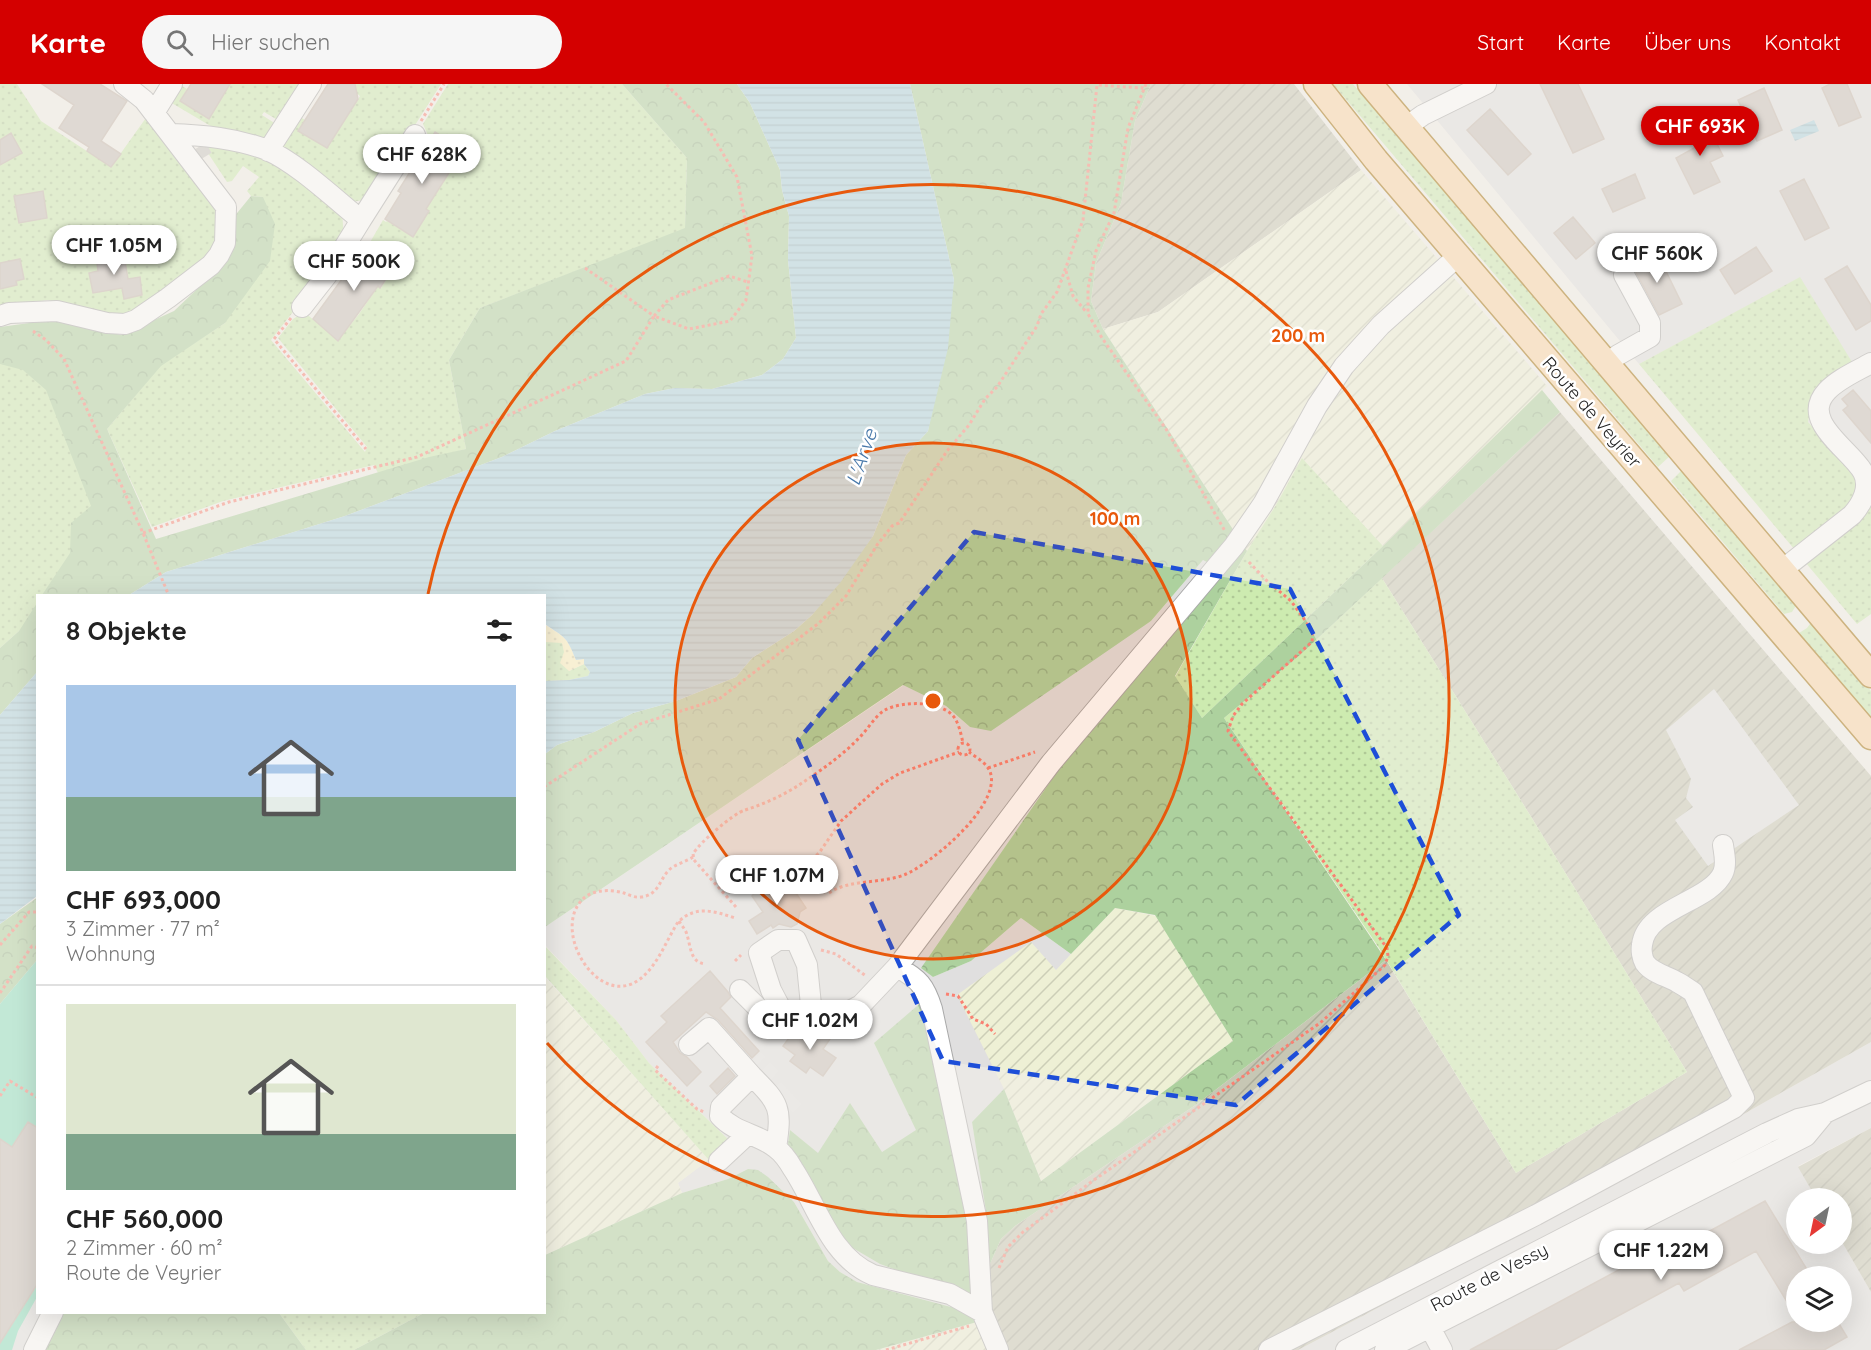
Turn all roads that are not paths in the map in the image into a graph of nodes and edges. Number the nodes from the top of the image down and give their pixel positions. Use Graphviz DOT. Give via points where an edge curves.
graph roads {
  1 [pos="124,84"];
  2 [pos="172,84"];
  3 [pos="311,84"];
  4 [pos="1316,84"];
  5 [pos="1370,84"];
  6 [pos="1486,84"];
  7 [pos="149,106"];
  8 [pos="1406,127"];
  9 [pos="170,134"];
  10 [pos="415,135"];
  11 [pos="268,151"];
  12 [pos="361,220"];
  13 [pos="1458,255"];
  14 [pos="1624,275"];
  15 [pos="302,307"];
  16 [pos="0,316"];
  17 [pos="1871,363"];
  18 [pos="1607,364"];
  19 [pos="1782,570"];
  20 [pos="1810,603"];
  21 [pos="1779,629"];
  22 [pos="1871,675"];
  23 [pos="1871,737"];
  24 [pos="1723,845"];
  25 [pos="897,967"];
  26 [pos="740,990"];
  27 [pos="782,1011"];
  28 [pos="812,1015"];
  29 [pos="689,1045"];
  30 [pos="752,1076"];
  31 [pos="1871,1091"];
  32 [pos="748,1134"];
  33 [pos="776,1148"];
  34 [pos="719,1161"];
  35 [pos="52,1314"];
  36 [pos="983,1317"];
  37 [pos="1426,1320"];
  38 [pos="34,1350"];
  39 [pos="998,1350"];
  40 [pos="1269,1350"];
  41 [pos="1347,1350"];
  42 [pos="1385,1350"];
  43 [pos="1442,1350"];
  1 -- 7 [label="street"];
  2 -- 7 [label="street"];
  3 -- 11 [label="street"];
  4 -- 13 [label="main road, Route de Veyrier"];
  5 -- 8 [label="main road"];
  6 -- 8 [label="street" via="1423,114"];
  7 -- 9 [label="street"];
  8 -- 18 [label="main road"];
  9 -- 11 [label="street" via="212,136"];
  9 -- 16 [label="street" via="226,207 225,243 211,265 160,304 125,324 57,312"];
  10 -- 12 [label="street"];
  11 -- 12 [label="street" via="300,171"];
  12 -- 15 [label="street"];
  13 -- 21 [label="main road, Route de Veyrier"];
  13 -- 25 [label="street" via="1381,325 1344,366 1234,546 1051,763"];
  14 -- 18 [label="street" via="1650,323 1650,337"];
  17 -- 19 [label="street" via="1829,388 1820,406 1826,430 1863,473 1865,495 1860,507"];
  18 -- 19 [label="main road"];
  19 -- 20 [label="main road"];
  20 -- 21 [label="main road" via="1793,625"];
  20 -- 22 [label="main road"];
  21 -- 23 [label="main road, Route de Veyrier"];
  24 -- 40 [label="street" via="1725,864 1715,884 1661,917 1643,937 1641,950 1644,962 1653,970 1693,992 1744,1098 1734,1108 1546,1209"];
  25 -- 28 [label="street" via="861,1005 833,1018"];
  25 -- 36 [label="street" via="917,979 926,993 977,1221"];
  26 -- 27 [label="street" via="765,1015"];
  27 -- 28 [label="street"];
  27 -- 28 [label="street" via="759,953 778,940 796,939 807,964"];
  29 -- 30 [label="street" via="709,1028"];
  30 -- 32 [label="street" via="720,1110 725,1122"];
  30 -- 33 [label="street" via="777,1107 780,1123"];
  31 -- 37 [label="street, Route de Vessy" via="1826,1113 1806,1136"];
  32 -- 33 [label="street"];
  32 -- 34 [label="street"];
  33 -- 36 [label="street" via="798,1176 836,1245 857,1267 879,1277 950,1294"];
  35 -- 38 [label="street"];
  36 -- 39 [label="street"];
  37 -- 41 [label="street, Route de Vessy"];
  37 -- 42 [label="street, Route de Vessy"];
  37 -- 43 [label="street"];
}
